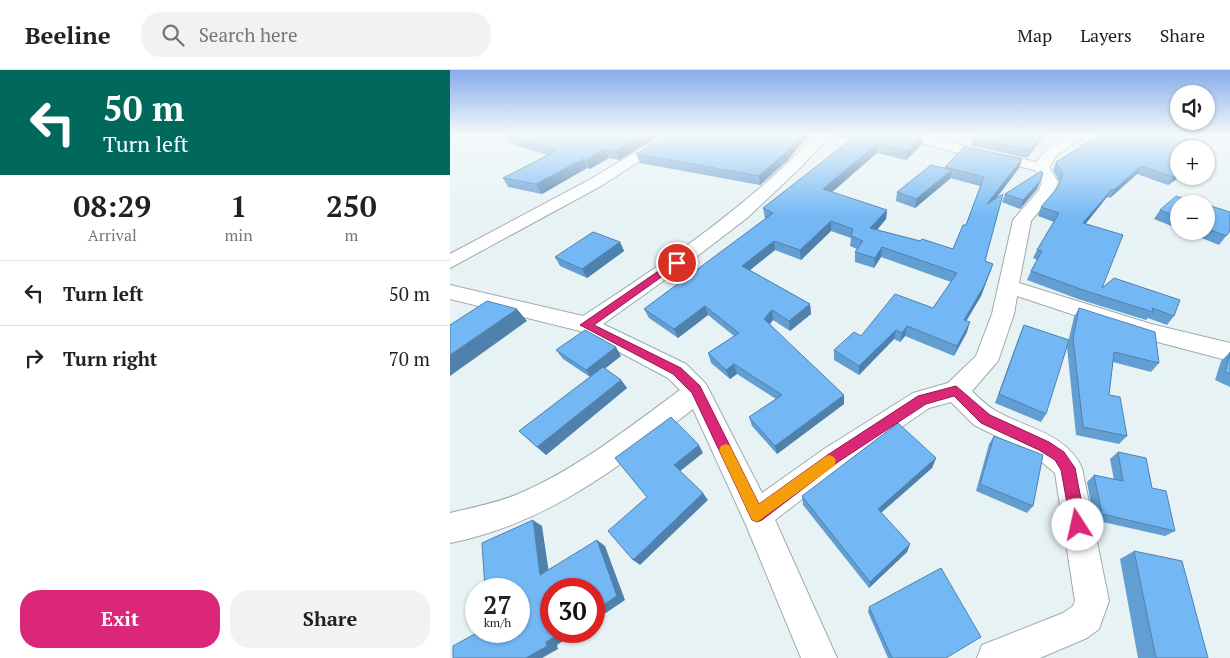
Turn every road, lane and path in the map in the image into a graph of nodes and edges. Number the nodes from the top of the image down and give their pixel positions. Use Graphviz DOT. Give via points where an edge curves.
graph roads {
  1 [pos="629,162"];
  2 [pos="797,162"];
  3 [pos="1019,162"];
  4 [pos="1043,162"];
  5 [pos="1041,167"];
  6 [pos="450,262"];
  7 [pos="1010,287"];
  8 [pos="450,292"];
  9 [pos="586,325"];
  10 [pos="1230,352"];
  11 [pos="697,391"];
  12 [pos="956,391"];
  13 [pos="757,515"];
  14 [pos="450,528"];
  15 [pos="819,658"];
  16 [pos="995,658"];
  1 -- 6 [label="street"];
  2 -- 9 [label="street" via="772,188 714,235"];
  3 -- 5 [label="street"];
  4 -- 5 [label="street"];
  5 -- 7 [label="street" via="1050,182 1048,191 1022,220"];
  7 -- 10 [label="street" via="1150,332"];
  7 -- 12 [label="street" via="986,361"];
  8 -- 9 [label="street"];
  9 -- 11 [label="street" via="677,371"];
  11 -- 13 [label="street"];
  11 -- 14 [label="street" via="616,452 564,485 526,506"];
  12 -- 13 [label="street" via="922,400 834,458"];
  12 -- 16 [label="street" via="986,419 1044,446 1060,456 1068,468 1092,601 1087,617 1075,626"];
  13 -- 15 [label="street"];
}
